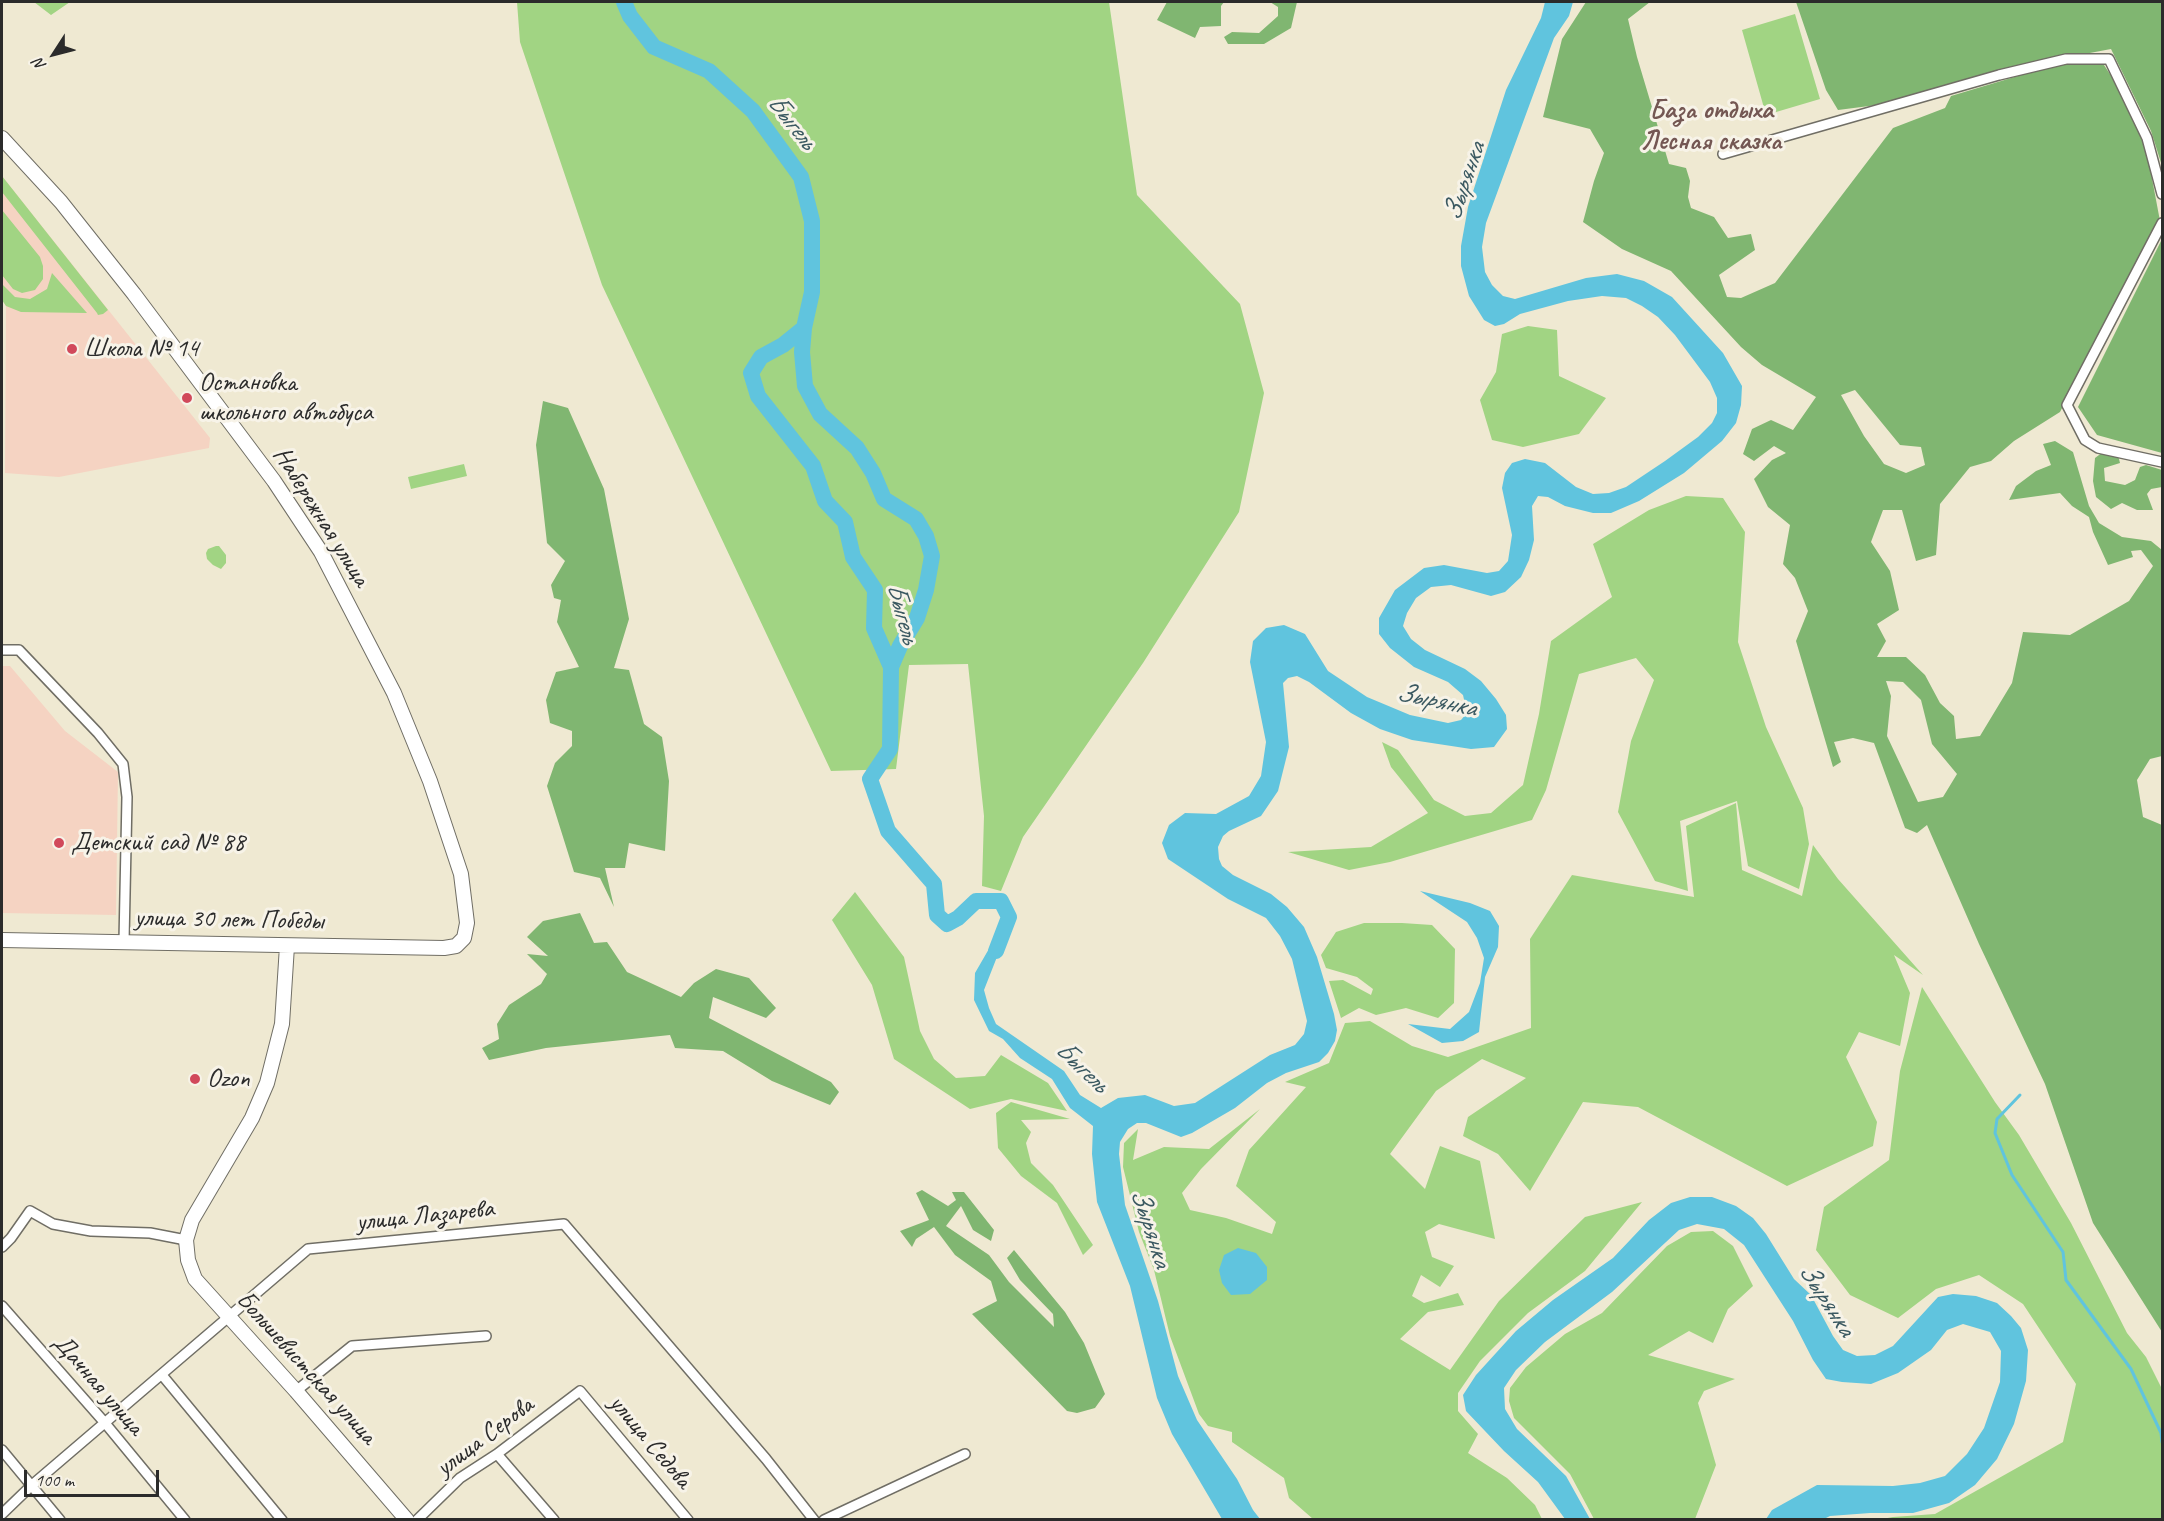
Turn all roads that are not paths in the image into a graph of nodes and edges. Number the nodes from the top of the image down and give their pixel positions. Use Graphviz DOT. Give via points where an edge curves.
graph roads {
  1 [pos="2,138"];
  2 [pos="1723,154"];
  3 [pos="2163,194"];
  4 [pos="2163,224"];
  5 [pos="2163,462"];
  6 [pos="2,650"];
  7 [pos="2,940"];
  8 [pos="124,941"];
  9 [pos="287,946"];
  10 [pos="456,946"];
  11 [pos="186,1240"];
  12 [pos="2,1247"];
  13 [pos="2,1306"];
  14 [pos="229,1317"];
  15 [pos="486,1336"];
  16 [pos="162,1375"];
  17 [pos="296,1391"];
  18 [pos="580,1391"];
  19 [pos="105,1423"];
  20 [pos="2,1450"];
  21 [pos="497,1454"];
  22 [pos="965,1454"];
  23 [pos="32,1485"];
  24 [pos="2,1514"];
  25 [pos="60,1520"];
  26 [pos="185,1520"];
  27 [pos="282,1520"];
  28 [pos="407,1520"];
  29 [pos="417,1520"];
  30 [pos="554,1520"];
  31 [pos="688,1520"];
  32 [pos="814,1520"];
  33 [pos="824,1520"];
  1 -- 10 [label="street, Набережная улица" via="61,202 134,294 274,481 321,552 394,693 430,781 461,874 467,923 464,938"];
  2 -- 3 [label="street" via="1999,75 2066,59 2109,59 2147,138"];
  4 -- 5 [label="street" via="2067,405 2085,440 2098,448"];
  6 -- 8 [label="street" via="19,650 123,764 127,797"];
  7 -- 8 [label="street, улица 30 лет Победы"];
  8 -- 9 [label="street, улица 30 лет Победы"];
  9 -- 10 [label="street, улица 30 лет Победы"];
  9 -- 11 [label="street" via="282,1024 267,1083 252,1118 192,1220"];
  11 -- 12 [label="street" via="53,1224 30,1210"];
  11 -- 14 [label="street, Большевистская улица" via="195,1279"];
  13 -- 19 [label="street, Дачная улица"];
  14 -- 16 [label="street, улица Лазарева"];
  14 -- 17 [label="street, Большевистская улица"];
  14 -- 32 [label="street, улица Лазарева" via="308,1249 564,1224"];
  15 -- 17 [label="street" via="352,1346"];
  16 -- 19 [label="street, улица Лазарева"];
  16 -- 27 [label="street"];
  17 -- 28 [label="street, Большевистская улица"];
  18 -- 21 [label="street, улица Серова"];
  18 -- 31 [label="street, улица Седова"];
  19 -- 23 [label="street, улица Лазарева"];
  19 -- 26 [label="street, Дачная улица"];
  20 -- 23 [label="street"];
  21 -- 29 [label="street, улица Серова" via="460,1478"];
  21 -- 30 [label="street"];
  22 -- 33 [label="street"];
  23 -- 24 [label="street, улица Лазарева"];
  23 -- 25 [label="street"];
}
